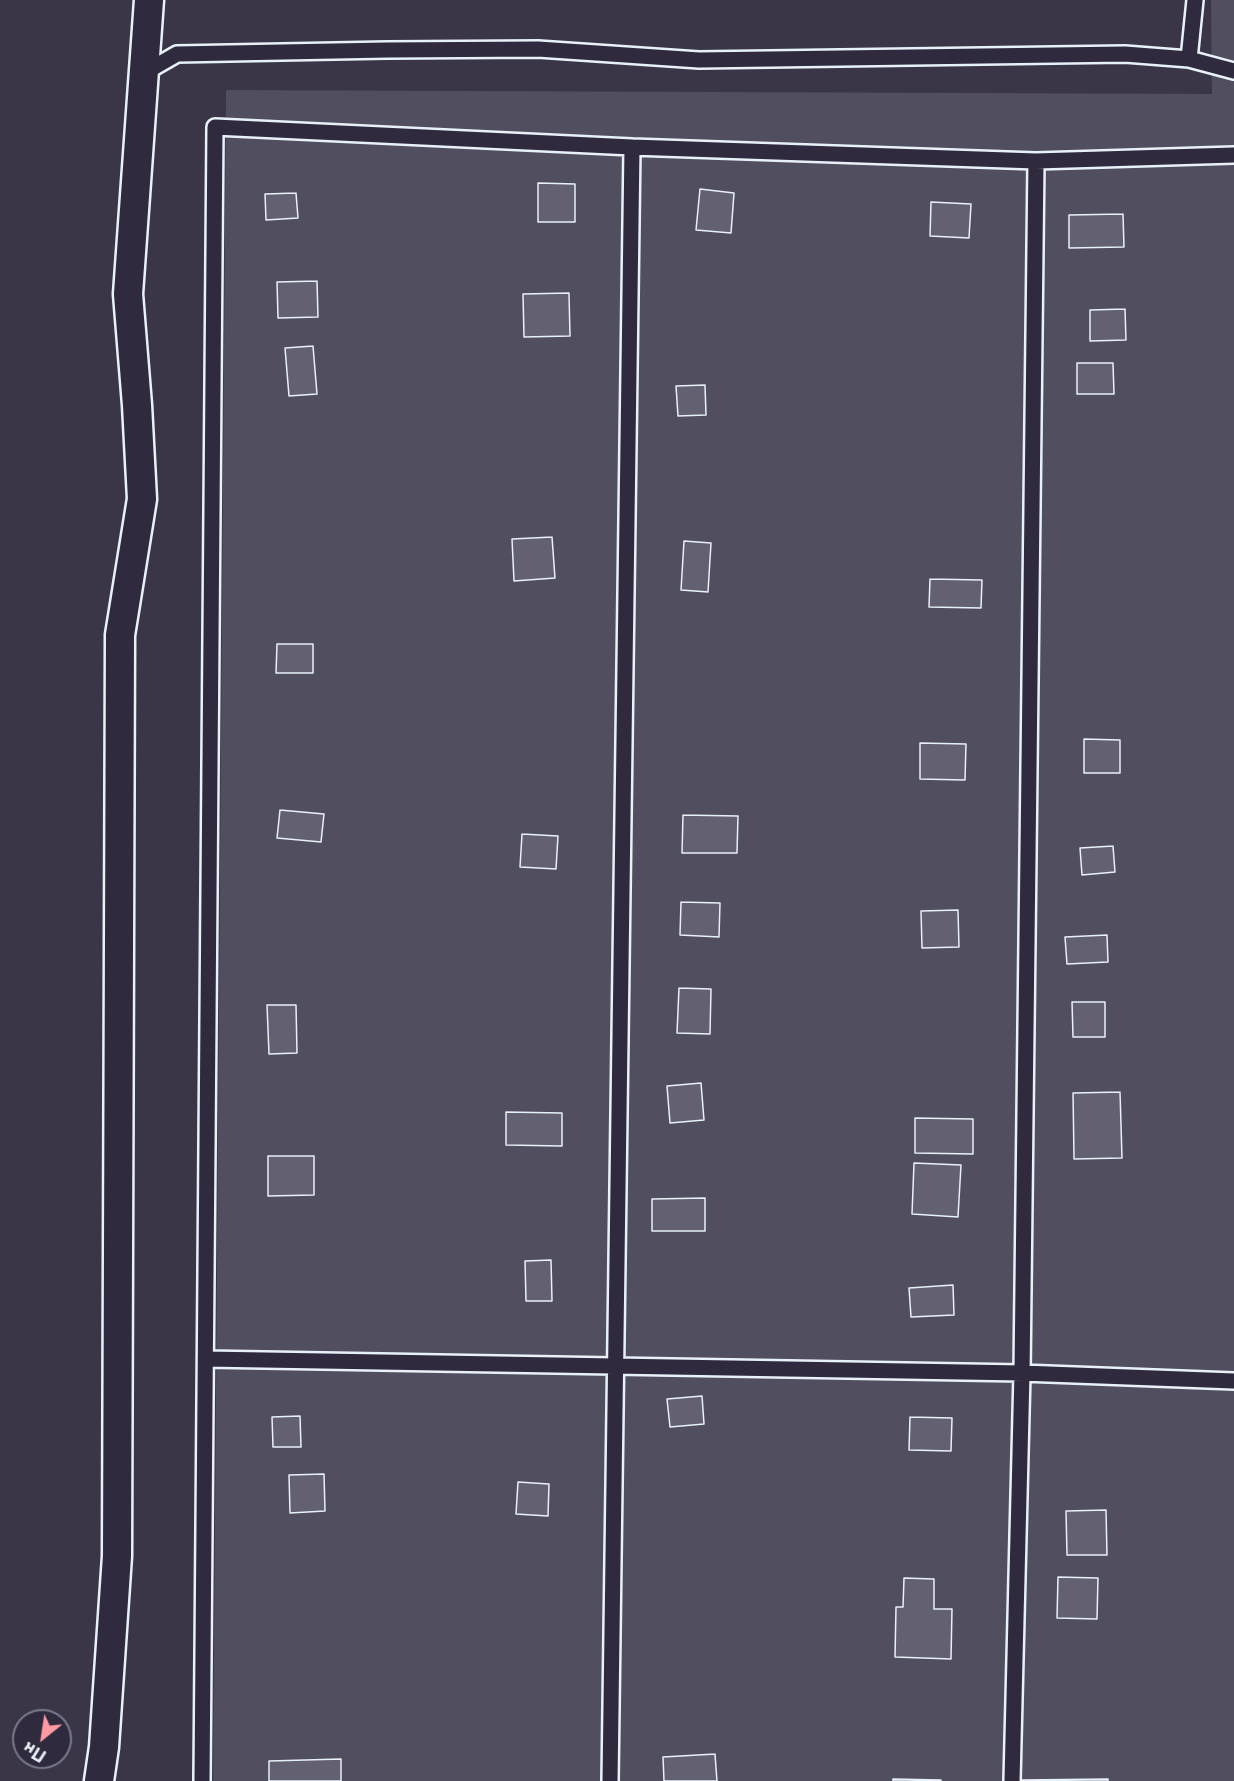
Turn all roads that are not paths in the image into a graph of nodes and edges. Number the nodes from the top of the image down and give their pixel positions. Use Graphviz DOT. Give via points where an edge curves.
graph roads {
  1 [pos="149,0"];
  2 [pos="1195,0"];
  3 [pos="1190,59"];
  4 [pos="1234,71"];
  5 [pos="144,73"];
  6 [pos="632,147"];
  7 [pos="1234,155"];
  8 [pos="1036,161"];
  9 [pos="206,1359"];
  10 [pos="617,1365"];
  11 [pos="1022,1373"];
  12 [pos="1234,1380"];
  13 [pos="99,1781"];
  14 [pos="202,1781"];
  15 [pos="610,1781"];
  16 [pos="1012,1781"];
  1 -- 5 [label="street"];
  2 -- 3 [label="lane"];
  3 -- 4 [label="lane"];
  3 -- 5 [label="lane" via="1125,54 699,60 538,49 376,50 177,54"];
  5 -- 13 [label="street" via="128,294 142,499 120,635 117,1556"];
  6 -- 8 [label="lane"];
  6 -- 9 [label="lane" via="215,127"];
  6 -- 10 [label="lane"];
  7 -- 8 [label="lane"];
  8 -- 11 [label="lane"];
  9 -- 10 [label="lane"];
  9 -- 14 [label="lane"];
  10 -- 11 [label="lane"];
  10 -- 15 [label="lane"];
  11 -- 12 [label="lane"];
  11 -- 16 [label="lane"];
}
